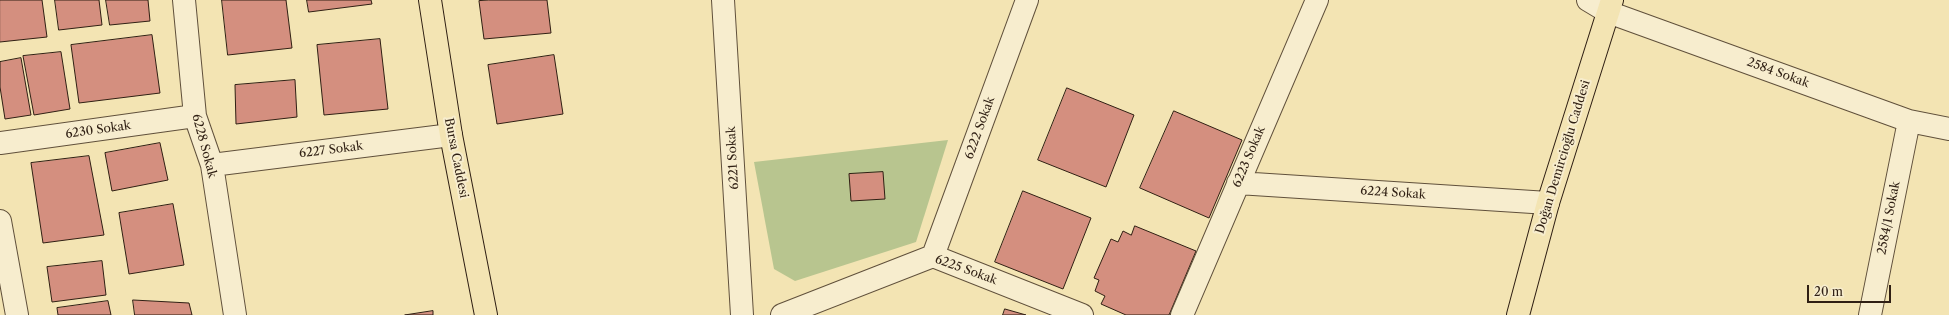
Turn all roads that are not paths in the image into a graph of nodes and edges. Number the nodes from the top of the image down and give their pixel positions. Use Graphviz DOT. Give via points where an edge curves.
graph roads {
  1 [pos="184,0"];
  2 [pos="430,0"];
  3 [pos="723,0"];
  4 [pos="1027,0"];
  5 [pos="1317,0"];
  6 [pos="1588,0"];
  7 [pos="1610,6"];
  8 [pos="195,116"];
  9 [pos="1909,121"];
  10 [pos="1949,129"];
  11 [pos="451,135"];
  12 [pos="0,143"];
  13 [pos="212,165"];
  14 [pos="1238,183"];
  15 [pos="1548,203"];
  16 [pos="0,221"];
  17 [pos="933,256"];
  18 [pos="17,315"];
  19 [pos="235,315"];
  20 [pos="486,315"];
  21 [pos="742,315"];
  22 [pos="782,315"];
  23 [pos="1082,315"];
  24 [pos="1182,315"];
  25 [pos="1518,315"];
  26 [pos="1870,315"];
  1 -- 8 [label="street, 6228 Sokak"];
  2 -- 11 [label="main road, Bursa Caddesi"];
  3 -- 21 [label="street, 6221 Sokak"];
  4 -- 17 [label="street, 6222 Sokak"];
  5 -- 14 [label="street, 6223 Sokak"];
  6 -- 7 [label="street, 2584 Sokak"];
  7 -- 9 [label="street, 2584 Sokak"];
  7 -- 15 [label="main road, Doğan Demircioğlu Caddesi"];
  8 -- 12 [label="street, 6230 Sokak"];
  8 -- 13 [label="street, 6228 Sokak"];
  9 -- 10 [label="street, 2584 Sokak"];
  9 -- 26 [label="street, 2584/1 Sokak"];
  11 -- 13 [label="street, 6227 Sokak"];
  11 -- 20 [label="main road, Bursa Caddesi"];
  13 -- 19 [label="street, 6228 Sokak"];
  14 -- 15 [label="street, 6224 Sokak"];
  14 -- 24 [label="street, 6223 Sokak"];
  15 -- 25 [label="main road, Doğan Demircioğlu Caddesi"];
  16 -- 18 [label="street"];
  17 -- 22 [label="street, 6225 Sokak"];
  17 -- 23 [label="street, 6225 Sokak"];
}
